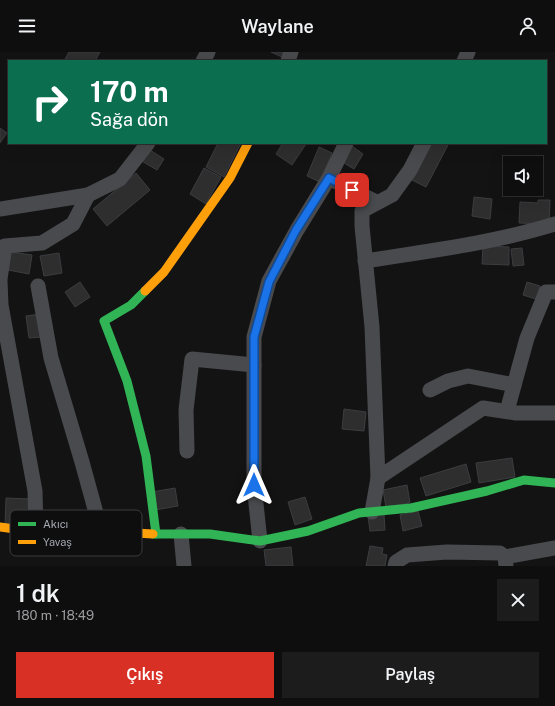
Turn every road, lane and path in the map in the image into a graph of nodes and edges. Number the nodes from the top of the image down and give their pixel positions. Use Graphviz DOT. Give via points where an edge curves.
graph roads {
  1 [pos="147,144"];
  2 [pos="247,144"];
  3 [pos="346,144"];
  4 [pos="423,144"];
  5 [pos="329,178"];
  6 [pos="88,195"];
  7 [pos="376,202"];
  8 [pos="0,209"];
  9 [pos="555,224"];
  10 [pos="365,261"];
  11 [pos="0,280"];
  12 [pos="38,286"];
  13 [pos="555,292"];
  14 [pos="254,365"];
  15 [pos="514,385"];
  16 [pos="430,390"];
  17 [pos="507,411"];
  18 [pos="555,413"];
  19 [pos="188,451"];
  20 [pos="378,478"];
  21 [pos="555,483"];
  22 [pos="35,510"];
  23 [pos="95,510"];
  24 [pos="372,512"];
  25 [pos="0,527"];
  26 [pos="10,528"];
  27 [pos="142,533"];
  28 [pos="156,534"];
  29 [pos="181,534"];
  30 [pos="260,541"];
  31 [pos="555,548"];
  32 [pos="505,561"];
  33 [pos="184,566"];
  34 [pos="395,566"];
  1 -- 6 [label="street" via="120,178"];
  2 -- 28 [label="street" via="230,178 164,272 131,305 104,321 127,381 146,456"];
  3 -- 5 [label="street"];
  4 -- 7 [label="street" via="410,170 392,195"];
  5 -- 7 [label="street"];
  5 -- 14 [label="street" via="296,230 269,282 254,337"];
  6 -- 8 [label="street"];
  6 -- 11 [label="street" via="73,224 42,243 5,246"];
  7 -- 10 [label="street" via="362,211"];
  9 -- 10 [label="street" via="534,231 453,248"];
  10 -- 20 [label="street" via="372,327"];
  11 -- 22 [label="street" via="1,305 35,491"];
  12 -- 23 [label="street" via="51,358"];
  13 -- 15 [label="street" via="546,292 527,338"];
  14 -- 19 [label="street" via="192,359 186,410"];
  14 -- 30 [label="street" via="254,485"];
  15 -- 16 [label="street" via="468,376 448,381"];
  15 -- 17 [label="street"];
  17 -- 18 [label="street"];
  17 -- 20 [label="street" via="483,408"];
  20 -- 24 [label="street"];
  21 -- 24 [label="street" via="524,480 411,508"];
  24 -- 30 [label="street" via="359,513 308,531"];
  25 -- 26 [label="street"];
  27 -- 28 [label="street"];
  28 -- 29 [label="street"];
  29 -- 30 [label="street" via="210,534"];
  29 -- 33 [label="street"];
  31 -- 32 [label="street"];
  32 -- 34 [label="street" via="500,553 447,552 407,555 396,562"];
}
